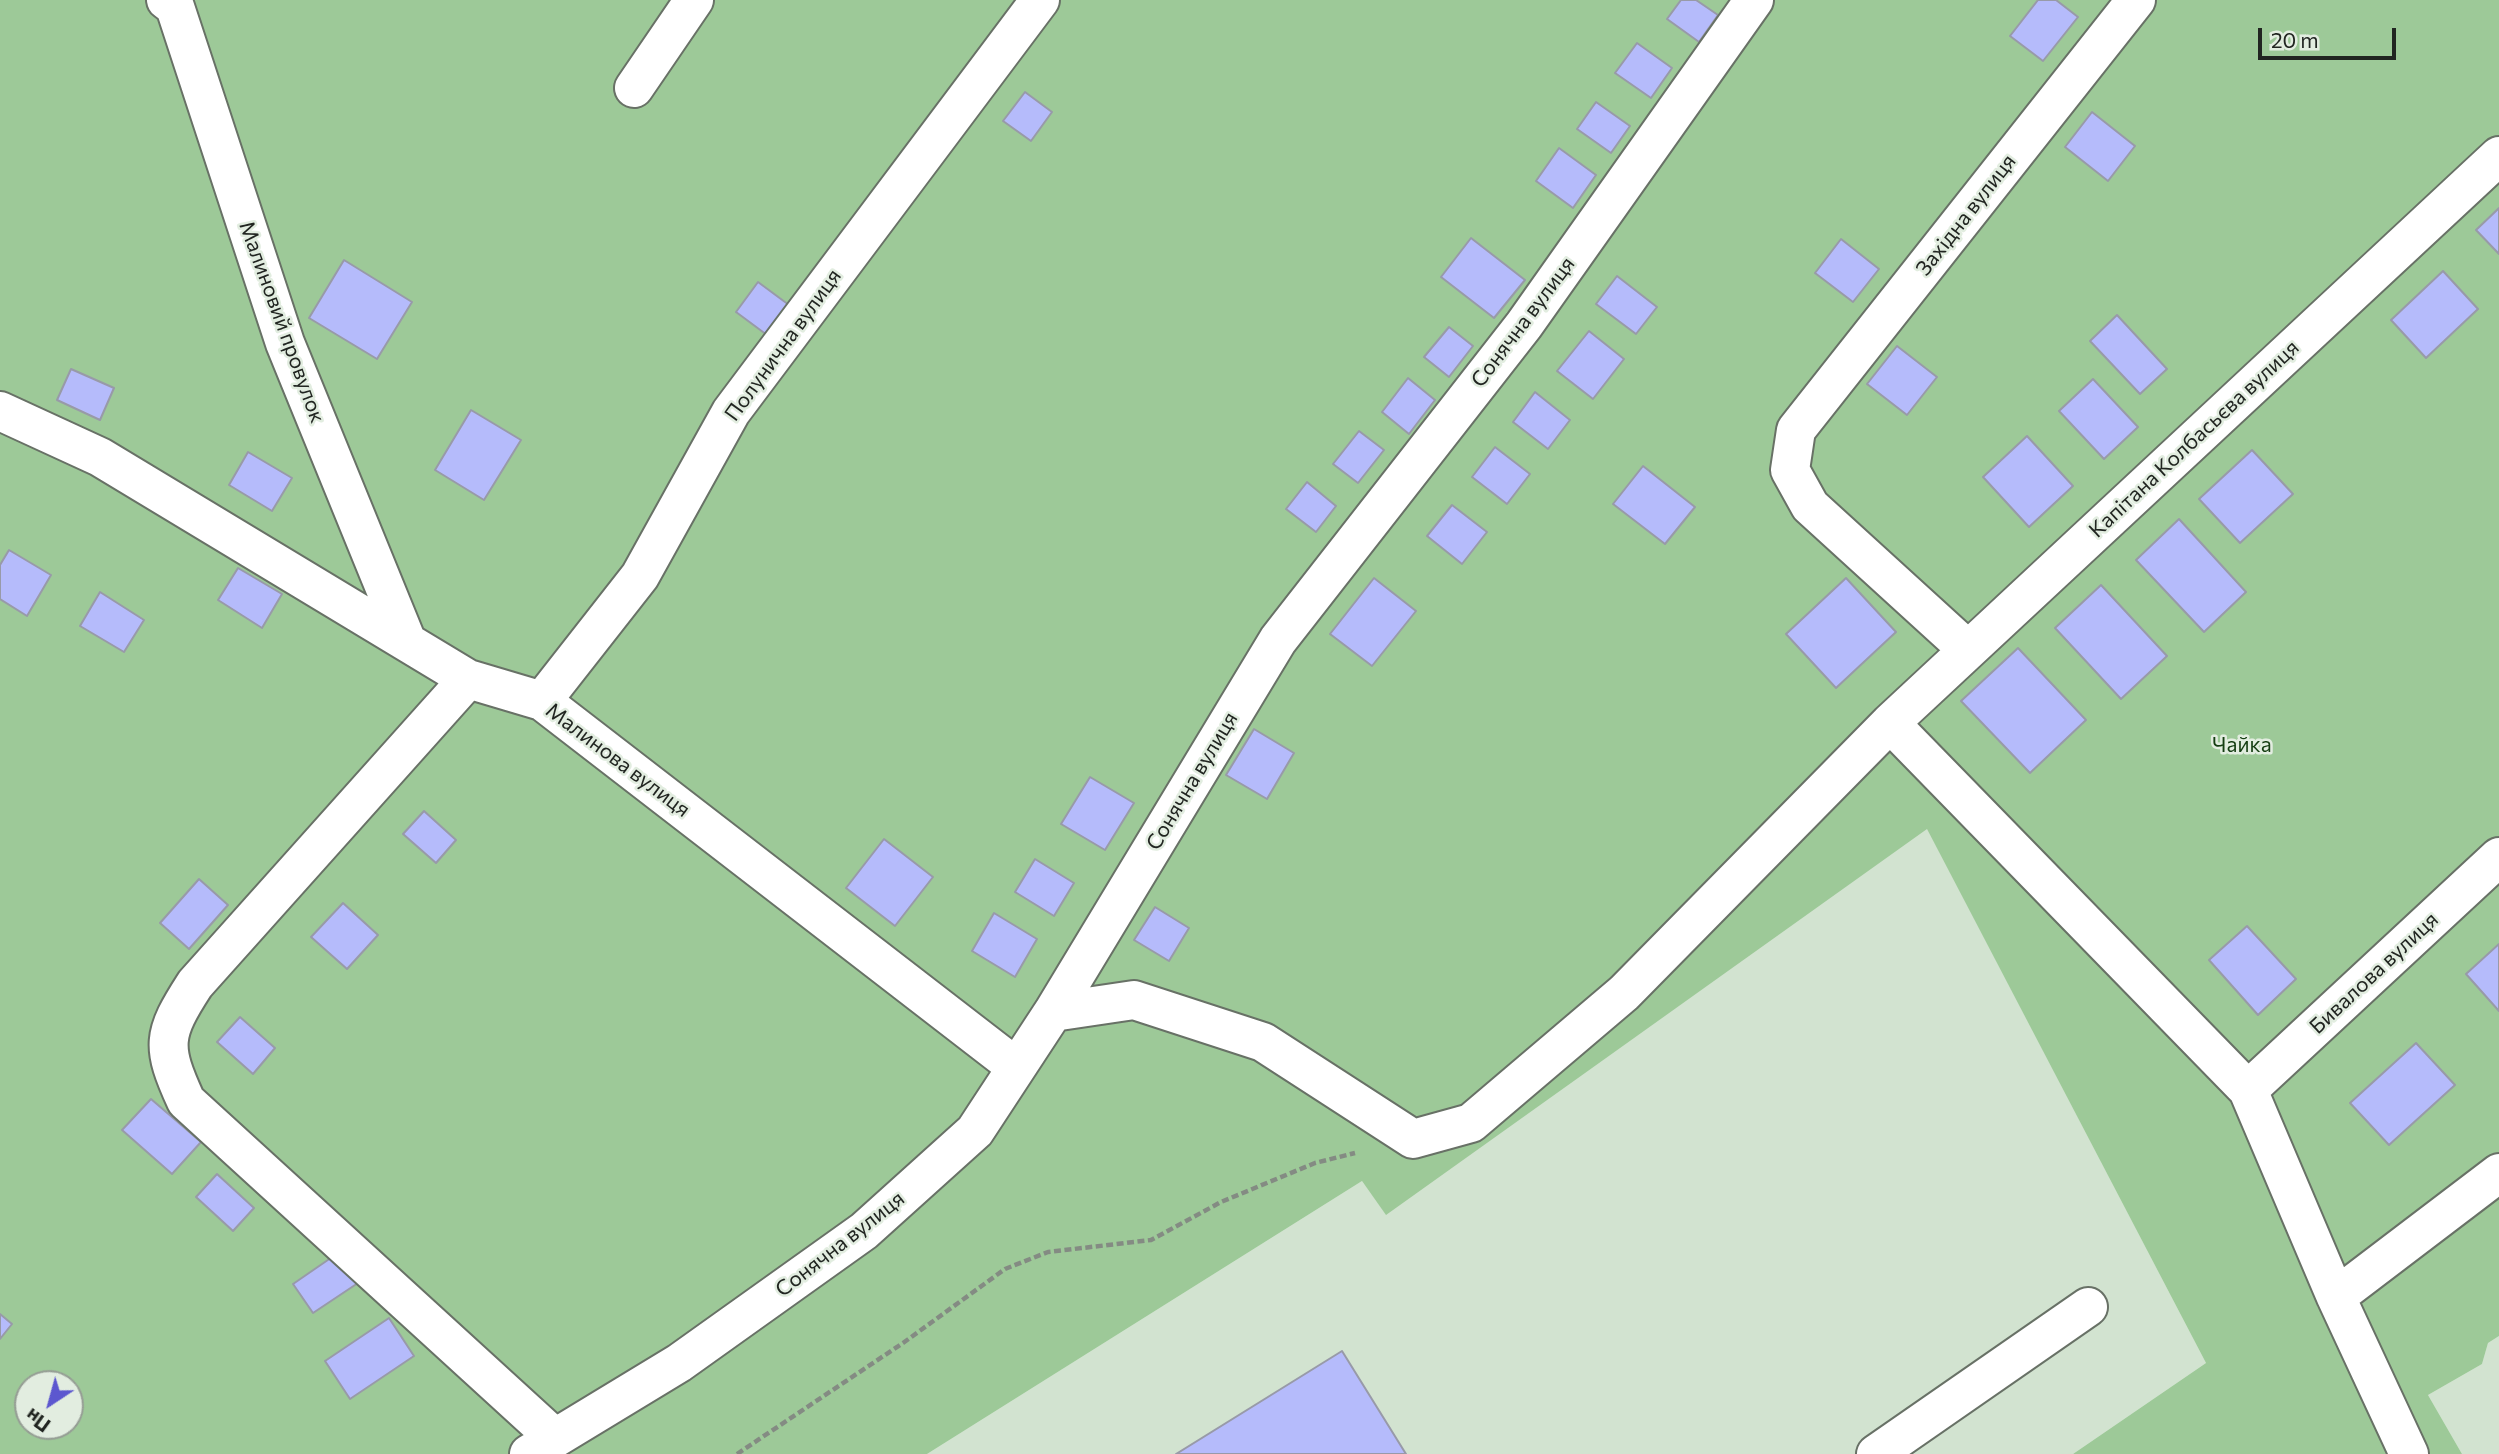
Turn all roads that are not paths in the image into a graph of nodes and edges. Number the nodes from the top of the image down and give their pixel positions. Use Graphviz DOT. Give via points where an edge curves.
graph roads {
  1 [pos="166,0"];
  2 [pos="694,0"];
  3 [pos="1041,0"];
  4 [pos="1754,0"];
  5 [pos="2136,0"];
  6 [pos="634,88"];
  7 [pos="2499,156"];
  8 [pos="0,411"];
  9 [pos="407,642"];
  10 [pos="1968,649"];
  11 [pos="468,679"];
  12 [pos="541,701"];
  13 [pos="1890,723"];
  14 [pos="2499,857"];
  15 [pos="1053,1013"];
  16 [pos="1016,1067"];
  17 [pos="2248,1090"];
  18 [pos="2499,1173"];
  19 [pos="2336,1297"];
  20 [pos="2088,1307"];
  21 [pos="542,1446"];
  22 [pos="1876,1454"];
  23 [pos="2409,1454"];
  1 -- 9 [label="lane, Малиновий провулок" via="175,7 285,343"];
  2 -- 6 [label="lane"];
  3 -- 12 [label="lane, Полунична вулиця" via="731,412 640,576"];
  4 -- 15 [label="lane, Сонячна вулиця" via="1524,325 1278,640"];
  5 -- 10 [label="lane, Західна вулиця" via="1796,430 1790,470 1810,506"];
  7 -- 10 [label="lane, Капітана Колбасьєва вулиця"];
  8 -- 9 [label="lane, Малинова вулиця" via="100,457"];
  9 -- 11 [label="lane, Малинова вулиця"];
  10 -- 13 [label="lane, Капітана Колбасьєва вулиця"];
  11 -- 12 [label="lane, Малинова вулиця"];
  11 -- 21 [label="lane" via="195,984 172,1020 169,1062 186,1101"];
  12 -- 16 [label="lane, Малинова вулиця"];
  13 -- 15 [label="lane, Капітана Колбасьєва вулиця" via="1624,993 1472,1123 1413,1139 1263,1042 1134,1000"];
  13 -- 17 [label="lane"];
  14 -- 17 [label="lane, Бивалова вулиця"];
  15 -- 16 [label="lane, Сонячна вулиця"];
  16 -- 21 [label="lane, Сонячна вулиця" via="975,1131 864,1231 679,1363"];
  17 -- 19 [label="lane"];
  18 -- 19 [label="lane"];
  19 -- 23 [label="lane"];
  20 -- 22 [label="lane"];
}
